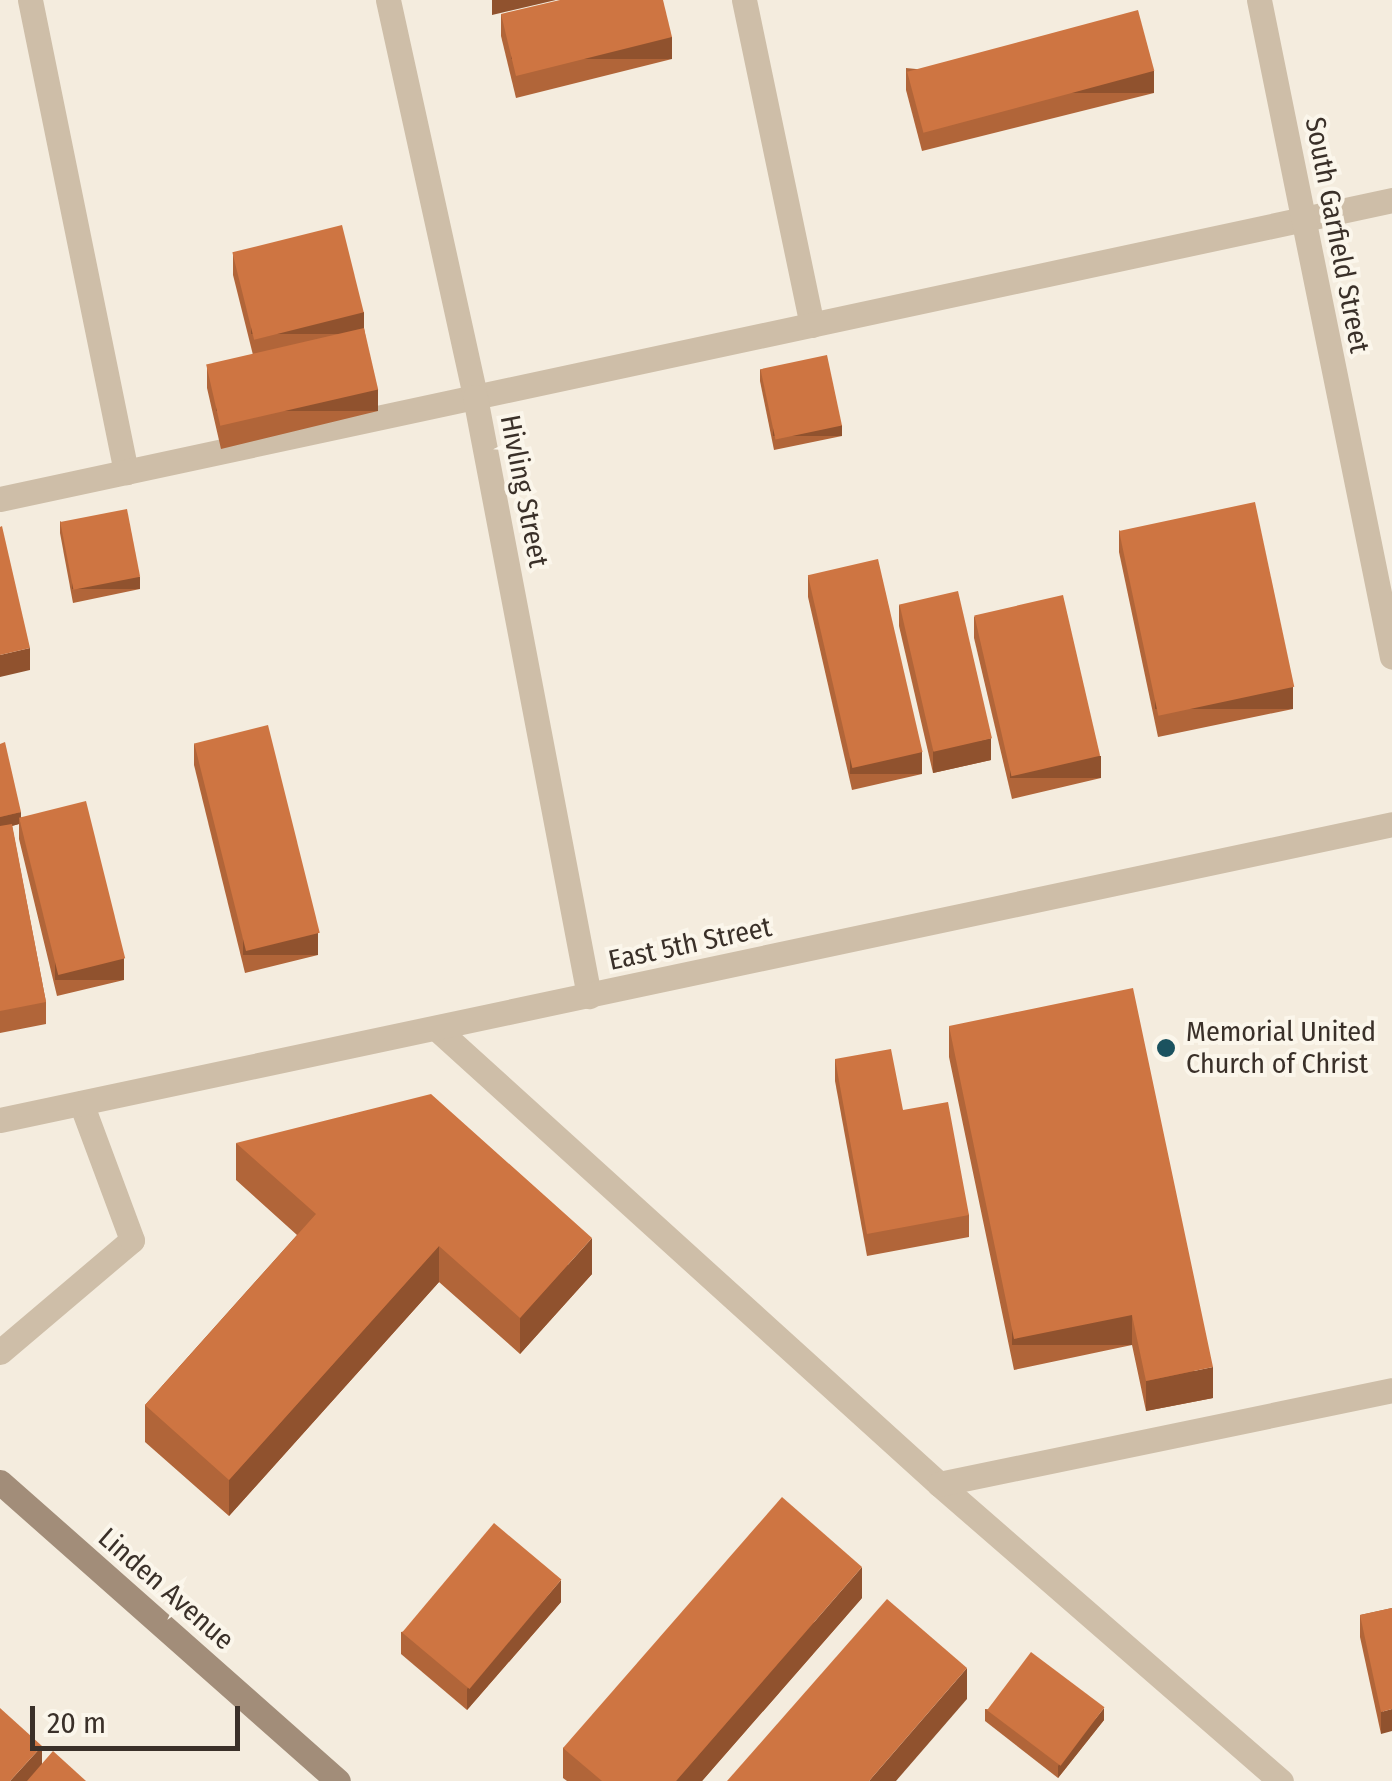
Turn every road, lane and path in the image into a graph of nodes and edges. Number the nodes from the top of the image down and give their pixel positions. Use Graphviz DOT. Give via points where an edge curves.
graph roads {
  1 [pos="30,0"];
  2 [pos="388,0"];
  3 [pos="744,0"];
  4 [pos="1259,0"];
  5 [pos="1392,200"];
  6 [pos="1303,219"];
  7 [pos="812,325"];
  8 [pos="475,397"];
  9 [pos="126,472"];
  10 [pos="0,500"];
  11 [pos="1392,658"];
  12 [pos="1392,824"];
  13 [pos="590,996"];
  14 [pos="437,1029"];
  15 [pos="81,1103"];
  16 [pos="0,1120"];
  17 [pos="0,1352"];
  18 [pos="1392,1390"];
  19 [pos="0,1482"];
  20 [pos="939,1484"];
  21 [pos="338,1781"];
  22 [pos="1281,1781"];
  1 -- 9 [label="street"];
  2 -- 8 [label="street, Hivling Street"];
  3 -- 7 [label="street"];
  4 -- 6 [label="street, South Garfield Street"];
  5 -- 6 [label="street"];
  6 -- 7 [label="street"];
  6 -- 11 [label="street, South Garfield Street"];
  7 -- 8 [label="street"];
  8 -- 9 [label="street"];
  8 -- 13 [label="street, Hivling Street"];
  9 -- 10 [label="street"];
  12 -- 13 [label="street, East 5th Street"];
  13 -- 14 [label="street, East 5th Street"];
  14 -- 15 [label="street, East 5th Street"];
  14 -- 20 [label="street"];
  15 -- 16 [label="street, East 5th Street"];
  15 -- 17 [label="street" via="132,1240"];
  18 -- 20 [label="street"];
  19 -- 21 [label="main road, Linden Avenue"];
  20 -- 22 [label="street"];
}
